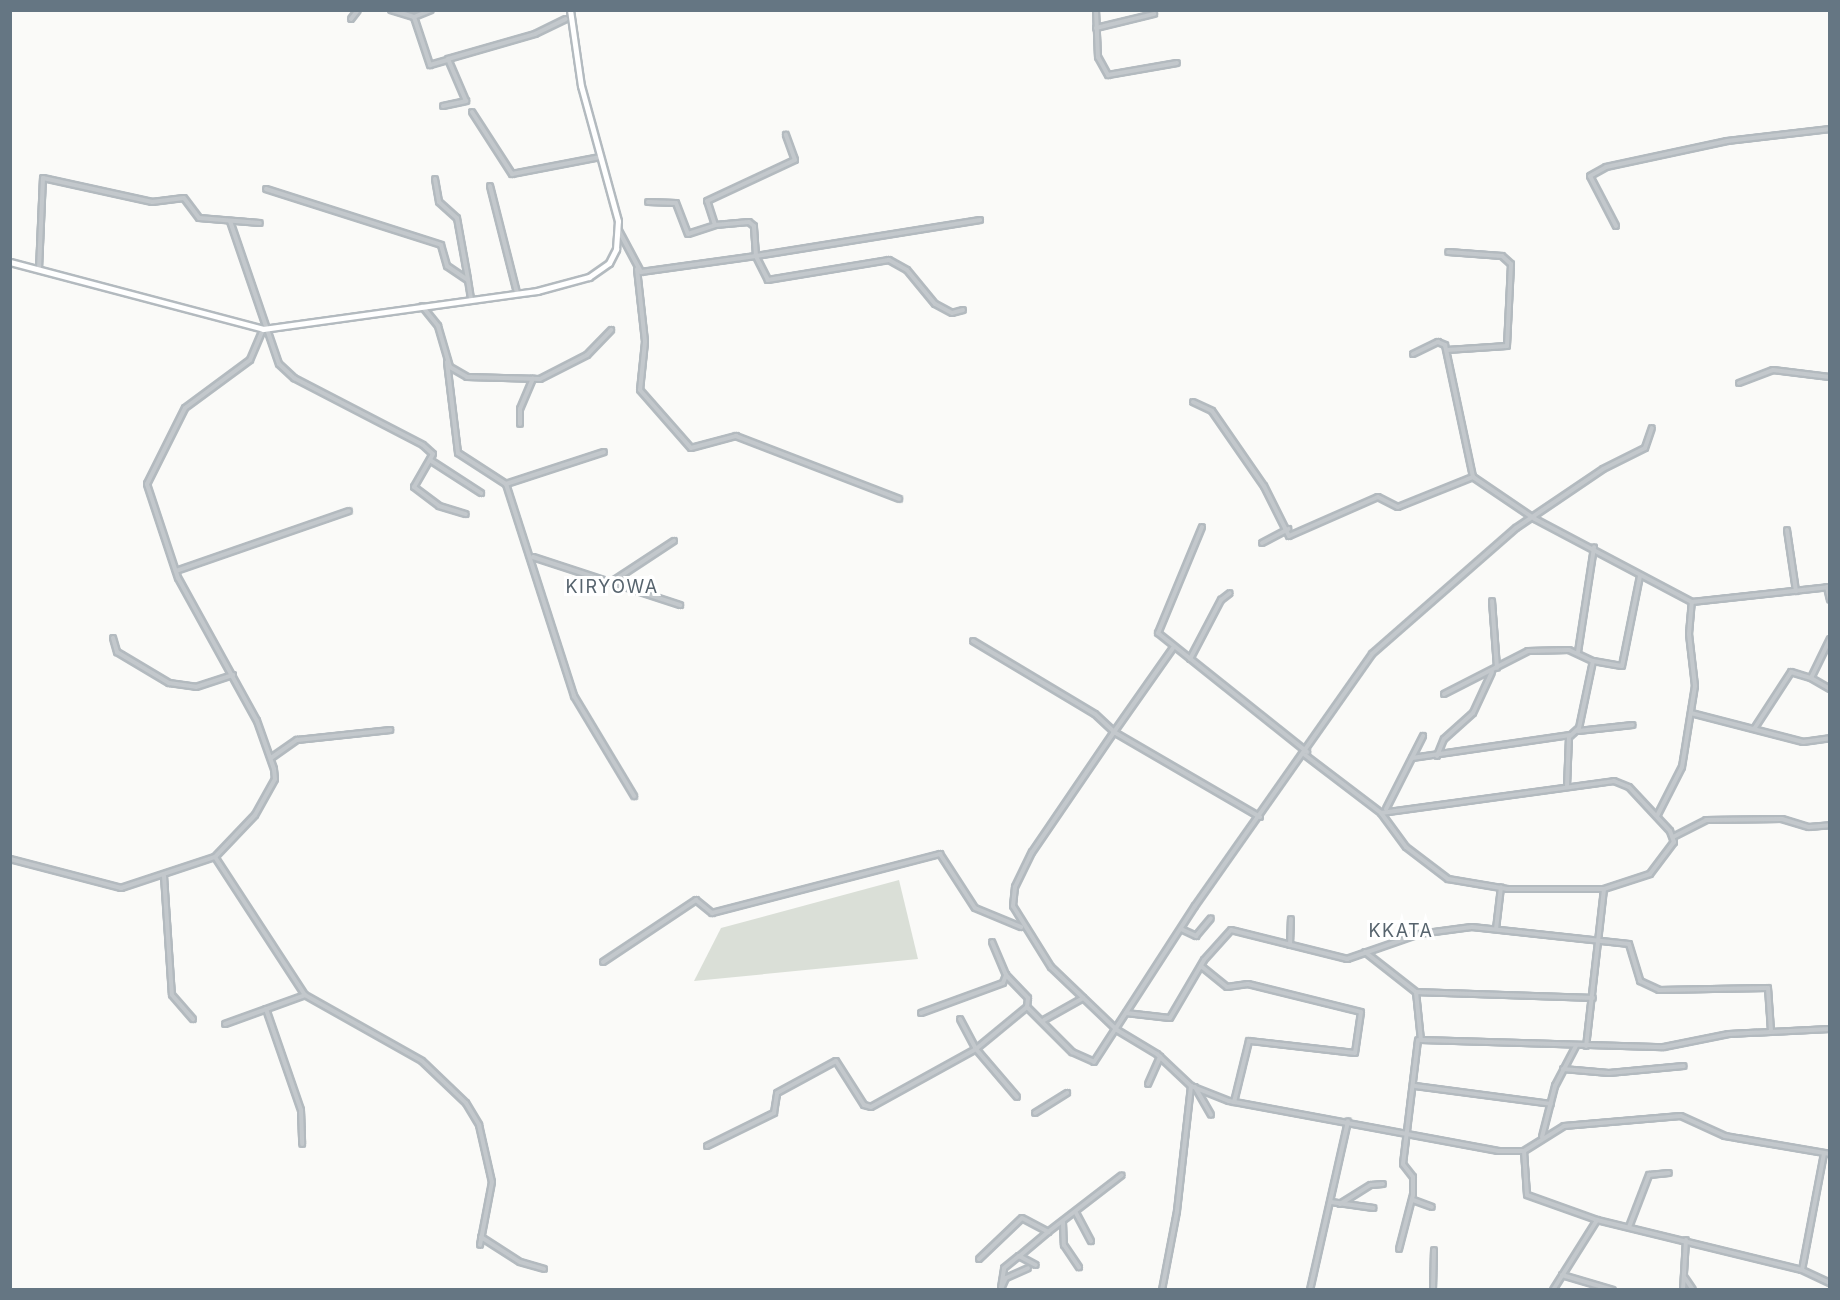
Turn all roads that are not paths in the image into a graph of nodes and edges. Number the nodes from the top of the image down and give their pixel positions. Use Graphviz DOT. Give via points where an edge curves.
graph roads {
  1 [pos="358,10"];
  2 [pos="391,10"];
  3 [pos="431,10"];
  4 [pos="570,10"];
  5 [pos="1096,10"];
  6 [pos="1154,14"];
  7 [pos="414,17"];
  8 [pos="351,19"];
  9 [pos="566,19"];
  10 [pos="1096,28"];
  11 [pos="447,60"];
  12 [pos="1177,63"];
  13 [pos="443,106"];
  14 [pos="472,112"];
  15 [pos="1830,129"];
  16 [pos="786,135"];
  17 [pos="600,157"];
  18 [pos="435,179"];
  19 [pos="490,186"];
  20 [pos="266,189"];
  21 [pos="648,202"];
  22 [pos="230,220"];
  23 [pos="980,220"];
  24 [pos="260,223"];
  25 [pos="715,225"];
  26 [pos="1616,226"];
  27 [pos="618,228"];
  28 [pos="1448,252"];
  29 [pos="756,256"];
  30 [pos="10,262"];
  31 [pos="39,269"];
  32 [pos="637,269"];
  33 [pos="468,280"];
  34 [pos="517,293"];
  35 [pos="471,299"];
  36 [pos="422,306"];
  37 [pos="963,310"];
  38 [pos="266,329"];
  39 [pos="611,330"];
  40 [pos="1447,350"];
  41 [pos="1413,354"];
  42 [pos="447,362"];
  43 [pos="1830,377"];
  44 [pos="533,379"];
  45 [pos="1739,382"];
  46 [pos="1193,402"];
  47 [pos="520,424"];
  48 [pos="1652,428"];
  49 [pos="604,452"];
  50 [pos="430,460"];
  51 [pos="1473,477"];
  52 [pos="506,484"];
  53 [pos="481,493"];
  54 [pos="899,499"];
  55 [pos="349,511"];
  56 [pos="466,514"];
  57 [pos="1535,519"];
  58 [pos="1202,527"];
  59 [pos="1288,529"];
  60 [pos="1787,530"];
  61 [pos="674,541"];
  62 [pos="1262,543"];
  63 [pos="1594,547"];
  64 [pos="532,556"];
  65 [pos="176,571"];
  66 [pos="1640,576"];
  67 [pos="612,581"];
  68 [pos="1828,587"];
  69 [pos="1796,591"];
  70 [pos="1230,593"];
  71 [pos="1830,600"];
  72 [pos="1492,601"];
  73 [pos="1692,602"];
  74 [pos="680,605"];
  75 [pos="113,638"];
  76 [pos="1830,639"];
  77 [pos="973,641"];
  78 [pos="1173,648"];
  79 [pos="1578,652"];
  80 [pos="1190,659"];
  81 [pos="1593,661"];
  82 [pos="1497,669"];
  83 [pos="1492,671"];
  84 [pos="233,675"];
  85 [pos="1811,678"];
  86 [pos="1830,689"];
  87 [pos="1444,694"];
  88 [pos="1690,713"];
  89 [pos="1633,725"];
  90 [pos="1754,729"];
  91 [pos="390,730"];
  92 [pos="1577,731"];
  93 [pos="1114,732"];
  94 [pos="1570,735"];
  95 [pos="1423,736"];
  96 [pos="1830,738"];
  97 [pos="1306,754"];
  98 [pos="1437,756"];
  99 [pos="271,758"];
  100 [pos="1412,758"];
  101 [pos="1567,787"];
  102 [pos="633,796"];
  103 [pos="1383,811"];
  104 [pos="1657,816"];
  105 [pos="1260,817"];
  106 [pos="1830,825"];
  107 [pos="1673,837"];
  108 [pos="215,857"];
  109 [pos="10,859"];
  110 [pos="164,876"];
  111 [pos="1501,887"];
  112 [pos="1604,889"];
  113 [pos="1211,918"];
  114 [pos="1291,919"];
  115 [pos="1180,928"];
  116 [pos="1023,929"];
  117 [pos="1496,929"];
  118 [pos="992,942"];
  119 [pos="1290,945"];
  120 [pos="1599,945"];
  121 [pos="1364,951"];
  122 [pos="603,962"];
  123 [pos="1201,966"];
  124 [pos="1006,975"];
  125 [pos="1416,992"];
  126 [pos="305,995"];
  127 [pos="1083,998"];
  128 [pos="1593,998"];
  129 [pos="1027,1007"];
  130 [pos="266,1009"];
  131 [pos="921,1013"];
  132 [pos="1126,1013"];
  133 [pos="194,1019"];
  134 [pos="960,1019"];
  135 [pos="1044,1020"];
  136 [pos="225,1024"];
  137 [pos="1830,1029"];
  138 [pos="1117,1030"];
  139 [pos="1771,1031"];
  140 [pos="1418,1040"];
  141 [pos="1576,1046"];
  142 [pos="1586,1046"];
  143 [pos="976,1049"];
  144 [pos="1160,1057"];
  145 [pos="1684,1066"];
  146 [pos="1563,1069"];
  147 [pos="1148,1084"];
  148 [pos="1193,1086"];
  149 [pos="1415,1086"];
  150 [pos="1067,1093"];
  151 [pos="1017,1097"];
  152 [pos="1234,1102"];
  153 [pos="1551,1104"];
  154 [pos="1035,1113"];
  155 [pos="1211,1115"];
  156 [pos="1348,1121"];
  157 [pos="1410,1134"];
  158 [pos="1542,1138"];
  159 [pos="302,1144"];
  160 [pos="707,1146"];
  161 [pos="1524,1151"];
  162 [pos="1827,1154"];
  163 [pos="1669,1173"];
  164 [pos="1122,1175"];
  165 [pos="1383,1184"];
  166 [pos="1412,1199"];
  167 [pos="1331,1202"];
  168 [pos="1340,1204"];
  169 [pos="1432,1207"];
  170 [pos="1374,1208"];
  171 [pos="1076,1213"];
  172 [pos="1597,1220"];
  173 [pos="1063,1222"];
  174 [pos="1629,1227"];
  175 [pos="1048,1232"];
  176 [pos="481,1237"];
  177 [pos="1686,1240"];
  178 [pos="1091,1241"];
  179 [pos="480,1245"];
  180 [pos="1399,1249"];
  181 [pos="1434,1250"];
  182 [pos="1019,1256"];
  183 [pos="979,1259"];
  184 [pos="1036,1265"];
  185 [pos="1079,1267"];
  186 [pos="1028,1268"];
  187 [pos="544,1269"];
  188 [pos="1802,1270"];
  189 [pos="1562,1275"];
  190 [pos="1685,1277"];
  191 [pos="1829,1282"];
  192 [pos="1001,1289"];
  193 [pos="1162,1290"];
  194 [pos="1310,1290"];
  195 [pos="1433,1290"];
  196 [pos="1553,1290"];
  197 [pos="1613,1290"];
  198 [pos="1683,1290"];
  199 [pos="1693,1290"];
  200 [pos="1828,1290"];
  1 -- 8 [label="street"];
  2 -- 7 [label="street"];
  3 -- 7 [label="street"];
  4 -- 17 [label="street" via="581,86"];
  5 -- 10 [label="street"];
  6 -- 10 [label="street"];
  7 -- 11 [label="street" via="430,64"];
  9 -- 13 [label="street" via="536,34 448,59 466,102"];
  10 -- 12 [label="street" via="1100,65 1108,75"];
  14 -- 17 [label="street" via="512,174"];
  15 -- 26 [label="street" via="1727,141 1606,167 1590,176"];
  16 -- 25 [label="street" via="795,160 707,201"];
  17 -- 27 [label="street"];
  18 -- 33 [label="street" via="439,202 457,218"];
  19 -- 34 [label="street"];
  20 -- 33 [label="street" via="441,245 447,266"];
  21 -- 25 [label="street" via="676,203 688,234"];
  22 -- 24 [label="street"];
  22 -- 31 [label="street" via="199,218 184,198 152,202 43,178"];
  22 -- 38 [label="street"];
  23 -- 29 [label="street"];
  25 -- 29 [label="street" via="751,224"];
  27 -- 32 [label="street"];
  27 -- 34 [label="street" via="616,249 602,270 570,284"];
  28 -- 40 [label="street" via="1503,256 1511,264 1508,346"];
  29 -- 32 [label="street" via="644,273"];
  29 -- 37 [label="street" via="768,279 889,260 907,270 935,304 952,313"];
  30 -- 31 [label="street"];
  31 -- 38 [label="street"];
  32 -- 54 [label="street" via="645,342 638,385 693,449 736,436"];
  33 -- 35 [label="street"];
  34 -- 35 [label="street"];
  35 -- 36 [label="street"];
  36 -- 38 [label="street"];
  36 -- 42 [label="street" via="438,326"];
  38 -- 50 [label="street" via="279,364 294,378 423,445 433,454"];
  38 -- 65 [label="street" via="250,360 185,408 153,465 148,494"];
  39 -- 44 [label="street" via="587,355"];
  40 -- 41 [label="street" via="1438,342"];
  40 -- 51 [label="street"];
  42 -- 44 [label="street" via="463,376"];
  42 -- 52 [label="street" via="458,453"];
  43 -- 45 [label="street" via="1773,370"];
  44 -- 47 [label="street" via="520,409"];
  46 -- 59 [label="street" via="1212,411"];
  48 -- 57 [label="street" via="1646,448 1603,469"];
  49 -- 52 [label="street"];
  50 -- 53 [label="street"];
  50 -- 56 [label="street" via="414,487 439,506"];
  51 -- 57 [label="street"];
  51 -- 59 [label="street" via="1398,507 1378,497 1289,536"];
  52 -- 64 [label="street"];
  55 -- 65 [label="street"];
  57 -- 63 [label="street"];
  57 -- 97 [label="street" via="1516,528 1375,651"];
  58 -- 78 [label="street" via="1192,561 1157,626 1161,640"];
  59 -- 62 [label="street"];
  60 -- 69 [label="street"];
  61 -- 67 [label="street"];
  63 -- 66 [label="street"];
  63 -- 79 [label="street"];
  64 -- 67 [label="street"];
  64 -- 102 [label="street" via="574,696"];
  65 -- 84 [label="street"];
  66 -- 73 [label="street"];
  66 -- 81 [label="street" via="1622,666"];
  67 -- 74 [label="street"];
  68 -- 69 [label="street"];
  68 -- 71 [label="street"];
  69 -- 73 [label="street"];
  70 -- 80 [label="street" via="1221,600"];
  72 -- 82 [label="street"];
  73 -- 88 [label="street"];
  75 -- 84 [label="street" via="117,652 169,683 196,687"];
  76 -- 85 [label="street"];
  77 -- 93 [label="street" via="1095,714"];
  78 -- 80 [label="street"];
  78 -- 93 [label="street"];
  79 -- 81 [label="street"];
  79 -- 82 [label="street" via="1540,649"];
  80 -- 97 [label="street"];
  81 -- 92 [label="street"];
  82 -- 83 [label="street"];
  83 -- 87 [label="street"];
  83 -- 98 [label="street" via="1473,713 1444,739"];
  84 -- 99 [label="street"];
  85 -- 86 [label="street"];
  85 -- 90 [label="street" via="1791,672"];
  88 -- 90 [label="street"];
  88 -- 104 [label="street" via="1679,777"];
  89 -- 92 [label="street"];
  90 -- 96 [label="street" via="1803,742"];
  91 -- 99 [label="street" via="297,740"];
  92 -- 94 [label="street"];
  93 -- 105 [label="street"];
  93 -- 116 [label="street" via="1042,836 1015,887 1013,906"];
  94 -- 98 [label="street"];
  94 -- 101 [label="street"];
  95 -- 100 [label="street"];
  97 -- 103 [label="street"];
  97 -- 105 [label="street"];
  98 -- 100 [label="street"];
  99 -- 108 [label="street" via="271,788 255,815"];
  100 -- 103 [label="street"];
  101 -- 103 [label="street"];
  101 -- 104 [label="street" via="1619,782"];
  103 -- 111 [label="street" via="1406,847 1439,875"];
  104 -- 107 [label="street"];
  105 -- 115 [label="street"];
  106 -- 107 [label="street" via="1809,827 1782,819 1706,820"];
  107 -- 112 [label="street" via="1650,874"];
  108 -- 110 [label="street"];
  108 -- 126 [label="street"];
  109 -- 110 [label="street" via="121,888"];
  110 -- 133 [label="street" via="172,995"];
  111 -- 112 [label="street"];
  111 -- 117 [label="street"];
  112 -- 120 [label="street"];
  113 -- 115 [label="street" via="1196,936"];
  114 -- 119 [label="street"];
  115 -- 132 [label="street"];
  116 -- 122 [label="street" via="975,908 940,854 712,913 696,900"];
  116 -- 127 [label="street"];
  117 -- 120 [label="street"];
  117 -- 121 [label="street" via="1450,929"];
  118 -- 124 [label="street"];
  119 -- 121 [label="street" via="1340,958"];
  119 -- 123 [label="street" via="1231,930"];
  120 -- 128 [label="street"];
  120 -- 139 [label="street" via="1632,945 1640,981 1655,989 1695,987 1717,993 1768,988"];
  121 -- 125 [label="street"];
  123 -- 132 [label="street" via="1170,1018"];
  123 -- 152 [label="street" via="1227,987 1248,984 1361,1012 1355,1053 1249,1041"];
  124 -- 129 [label="street" via="1028,998"];
  124 -- 131 [label="street" via="1003,983"];
  125 -- 128 [label="street"];
  125 -- 140 [label="street"];
  126 -- 130 [label="street"];
  126 -- 176 [label="street" via="422,1060 466,1103 479,1125 492,1182"];
  127 -- 135 [label="street"];
  127 -- 138 [label="street"];
  128 -- 142 [label="street"];
  129 -- 135 [label="street"];
  129 -- 143 [label="street"];
  130 -- 136 [label="street"];
  130 -- 159 [label="street" via="301,1110"];
  132 -- 138 [label="street"];
  134 -- 143 [label="street"];
  135 -- 138 [label="street" via="1089,1063"];
  137 -- 139 [label="street"];
  138 -- 144 [label="street"];
  139 -- 142 [label="street" via="1664,1047"];
  140 -- 141 [label="street"];
  140 -- 149 [label="street"];
  141 -- 142 [label="street"];
  141 -- 146 [label="street"];
  143 -- 151 [label="street"];
  143 -- 160 [label="street" via="871,1107 864,1105 836,1061 777,1093 774,1113"];
  144 -- 147 [label="street"];
  144 -- 148 [label="street"];
  145 -- 146 [label="street" via="1609,1073"];
  146 -- 153 [label="street"];
  148 -- 152 [label="street"];
  148 -- 155 [label="street"];
  148 -- 193 [label="street"];
  149 -- 153 [label="street"];
  149 -- 157 [label="street"];
  150 -- 154 [label="street"];
  152 -- 156 [label="street"];
  153 -- 158 [label="street"];
  156 -- 157 [label="street"];
  156 -- 167 [label="street"];
  157 -- 161 [label="street"];
  157 -- 166 [label="street" via="1403,1170 1413,1176"];
  158 -- 161 [label="street"];
  158 -- 162 [label="street" via="1564,1126 1681,1116 1725,1136"];
  161 -- 172 [label="street" via="1527,1195"];
  162 -- 188 [label="street"];
  163 -- 174 [label="street" via="1649,1174"];
  164 -- 171 [label="street"];
  165 -- 168 [label="street" via="1371,1185"];
  166 -- 169 [label="street"];
  166 -- 180 [label="street"];
  167 -- 168 [label="street"];
  167 -- 194 [label="street"];
  168 -- 170 [label="street"];
  171 -- 173 [label="street"];
  171 -- 178 [label="street"];
  172 -- 174 [label="street"];
  172 -- 189 [label="street"];
  173 -- 175 [label="street"];
  173 -- 185 [label="street" via="1064,1245"];
  174 -- 177 [label="street"];
  175 -- 182 [label="street"];
  175 -- 183 [label="street" via="1022,1218"];
  176 -- 179 [label="street"];
  176 -- 187 [label="street" via="520,1262"];
  177 -- 188 [label="street"];
  177 -- 190 [label="street"];
  181 -- 195 [label="street"];
  182 -- 184 [label="street"];
  182 -- 192 [label="street" via="1004,1269"];
  186 -- 192 [label="street" via="1006,1278"];
  188 -- 191 [label="street"];
  189 -- 196 [label="street"];
  189 -- 197 [label="street"];
  190 -- 198 [label="street"];
  190 -- 199 [label="street"];
  191 -- 200 [label="street"];
}
